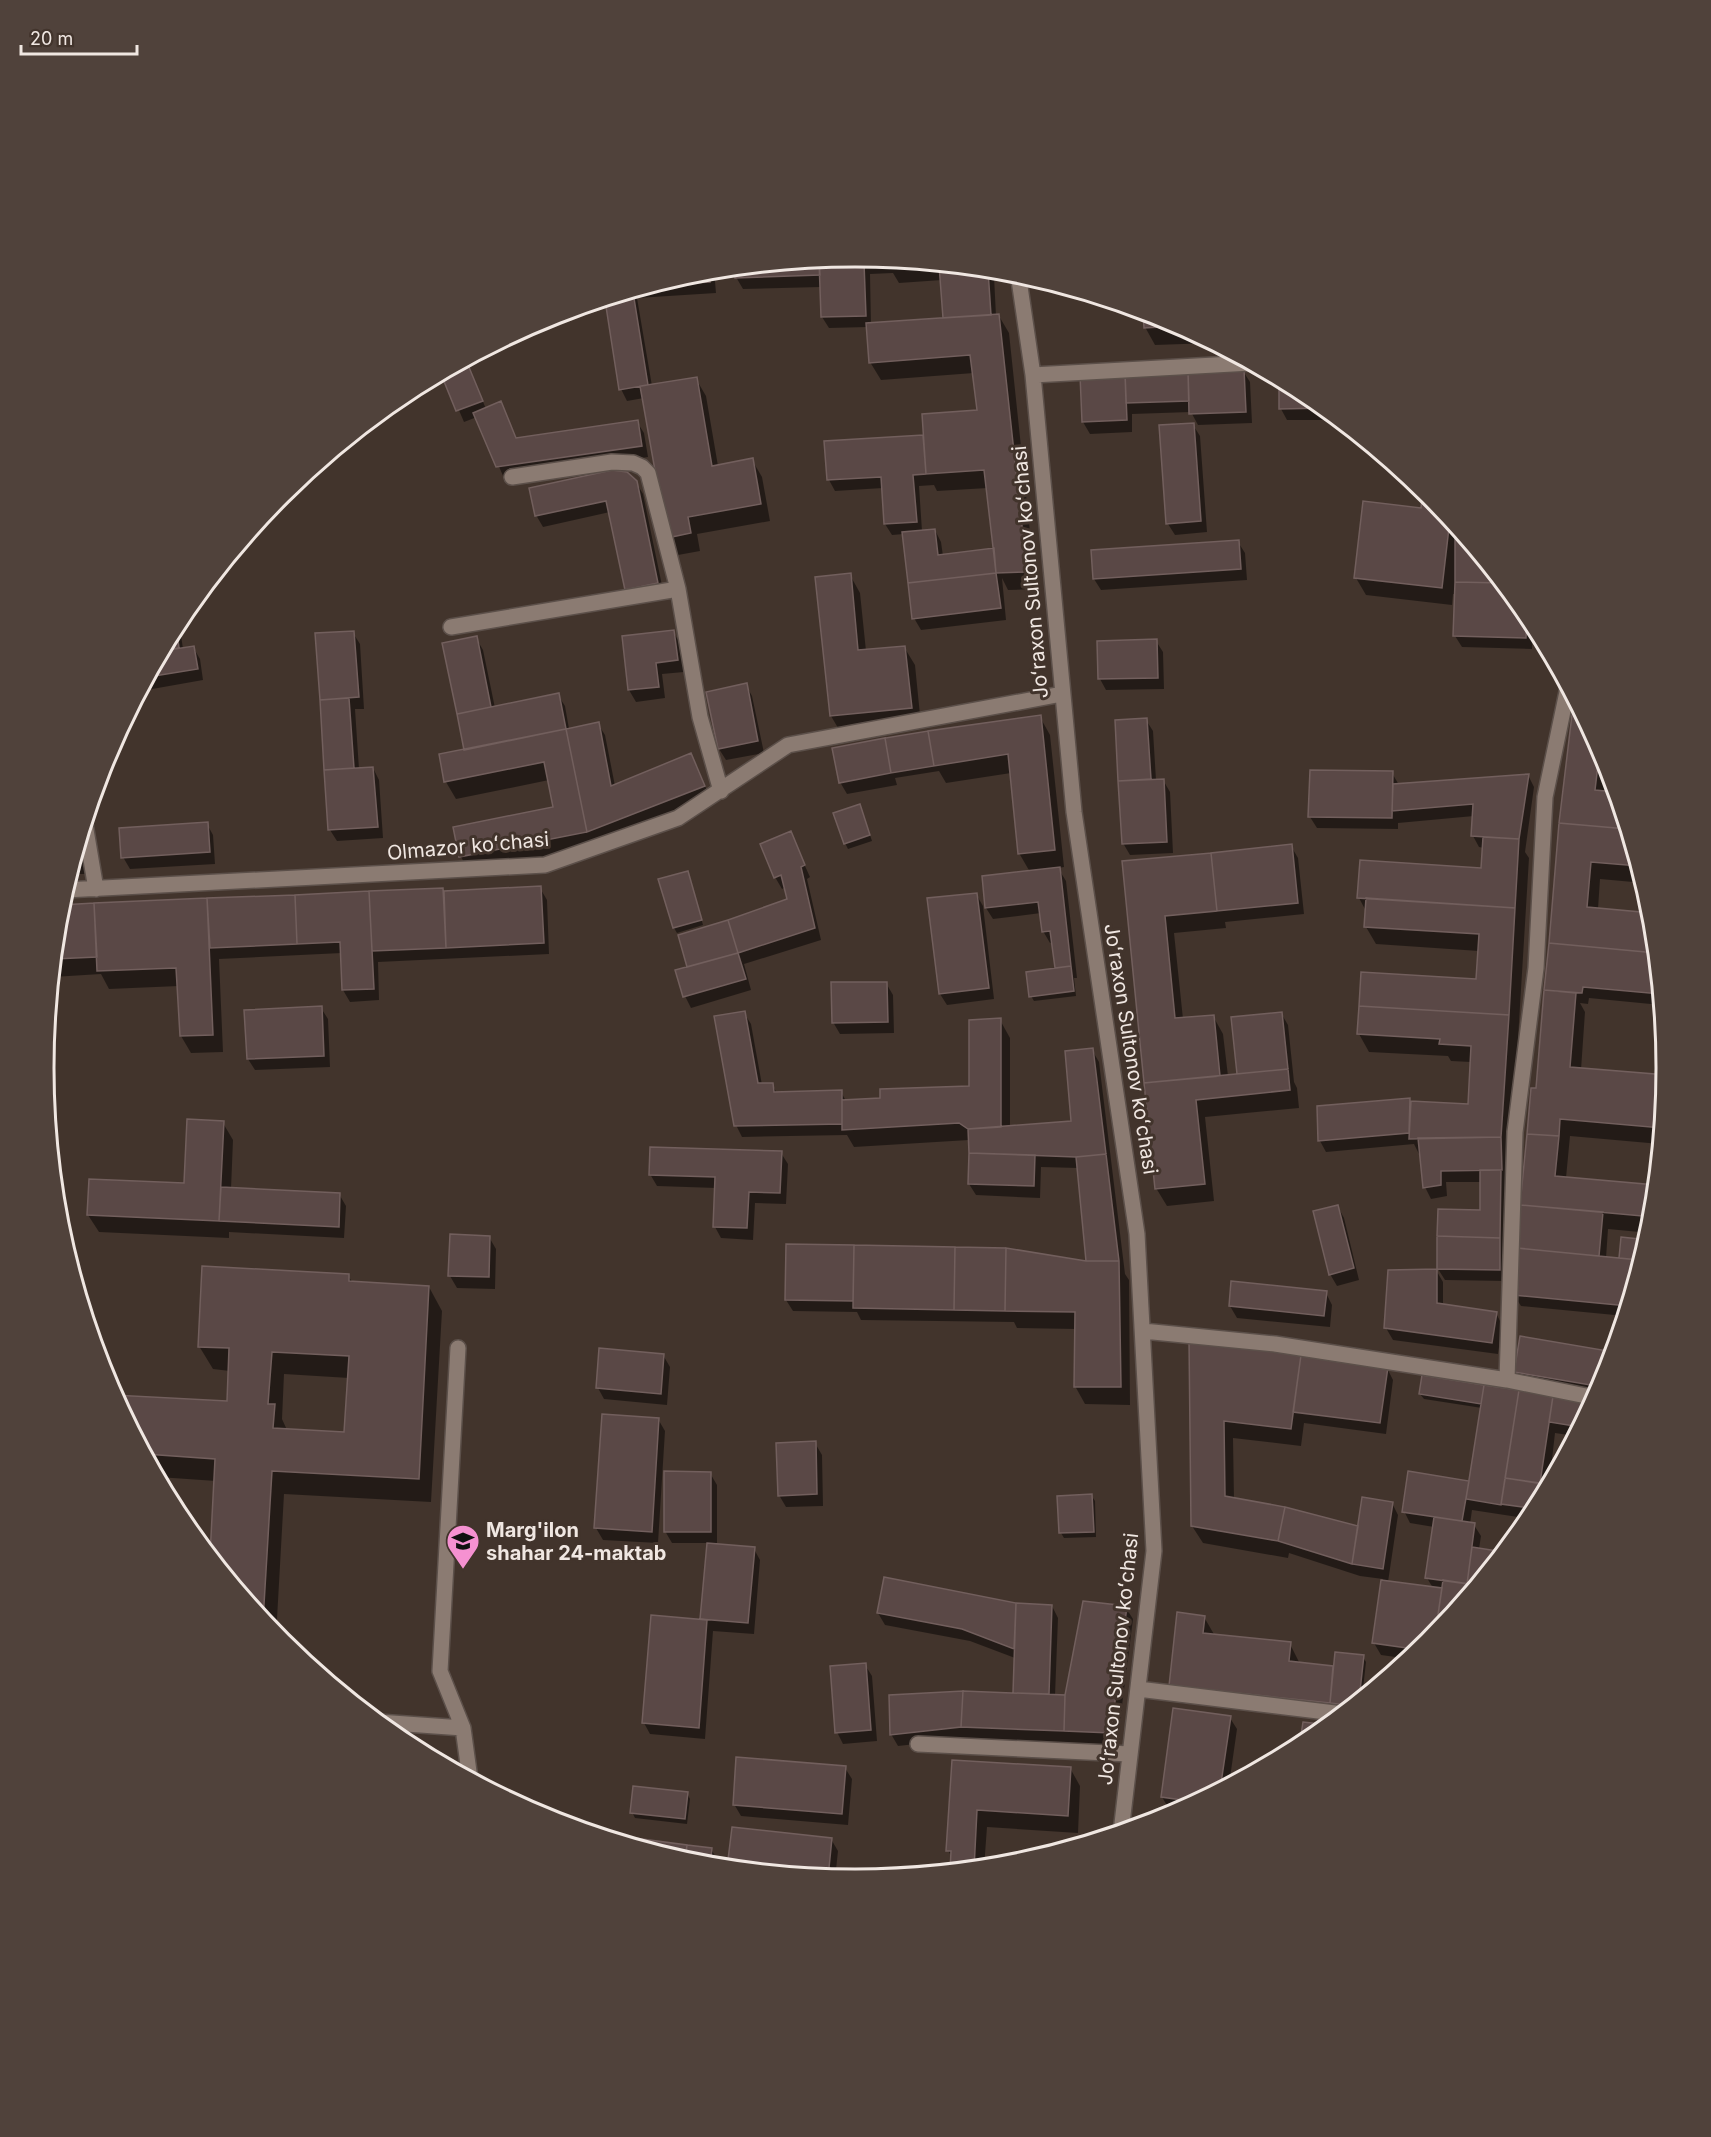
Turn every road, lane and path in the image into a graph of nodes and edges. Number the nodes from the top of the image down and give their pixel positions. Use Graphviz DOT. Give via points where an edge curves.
graph roads {
  1 [pos="1020,284"];
  2 [pos="1236,364"];
  3 [pos="1033,375"];
  4 [pos="512,477"];
  5 [pos="678,589"];
  6 [pos="451,627"];
  7 [pos="1062,694"];
  8 [pos="1566,698"];
  9 [pos="722,791"];
  10 [pos="88,840"];
  11 [pos="96,889"];
  12 [pos="74,890"];
  13 [pos="1143,1331"];
  14 [pos="458,1348"];
  15 [pos="1507,1380"];
  16 [pos="1586,1396"];
  17 [pos="1138,1689"];
  18 [pos="1331,1713"];
  19 [pos="394,1723"];
  20 [pos="463,1728"];
  21 [pos="918,1744"];
  22 [pos="1130,1754"];
  23 [pos="469,1770"];
  24 [pos="1122,1824"];
  1 -- 3 [label="street, Joʻraxon Sultonov koʻchasi"];
  2 -- 3 [label="street"];
  3 -- 7 [label="street, Joʻraxon Sultonov koʻchasi"];
  4 -- 5 [label="street" via="612,462 642,467 648,474"];
  5 -- 6 [label="street"];
  5 -- 9 [label="street" via="700,717"];
  7 -- 9 [label="street, Olmazor koʻchasi" via="788,745"];
  7 -- 13 [label="street, Joʻraxon Sultonov koʻchasi" via="1074,812 1137,1234"];
  8 -- 15 [label="street" via="1545,797 1536,968 1515,1132"];
  9 -- 11 [label="street, Olmazor koʻchasi" via="678,818 545,865"];
  10 -- 11 [label="street"];
  11 -- 12 [label="street, Olmazor koʻchasi"];
  13 -- 15 [label="street" via="1275,1344"];
  13 -- 17 [label="street, Joʻraxon Sultonov koʻchasi" via="1154,1551"];
  14 -- 20 [label="street" via="440,1671"];
  15 -- 16 [label="street"];
  17 -- 18 [label="street"];
  17 -- 22 [label="street, Joʻraxon Sultonov koʻchasi"];
  19 -- 20 [label="street"];
  20 -- 23 [label="street"];
  21 -- 22 [label="street"];
  22 -- 24 [label="street, Joʻraxon Sultonov koʻchasi"];
}
